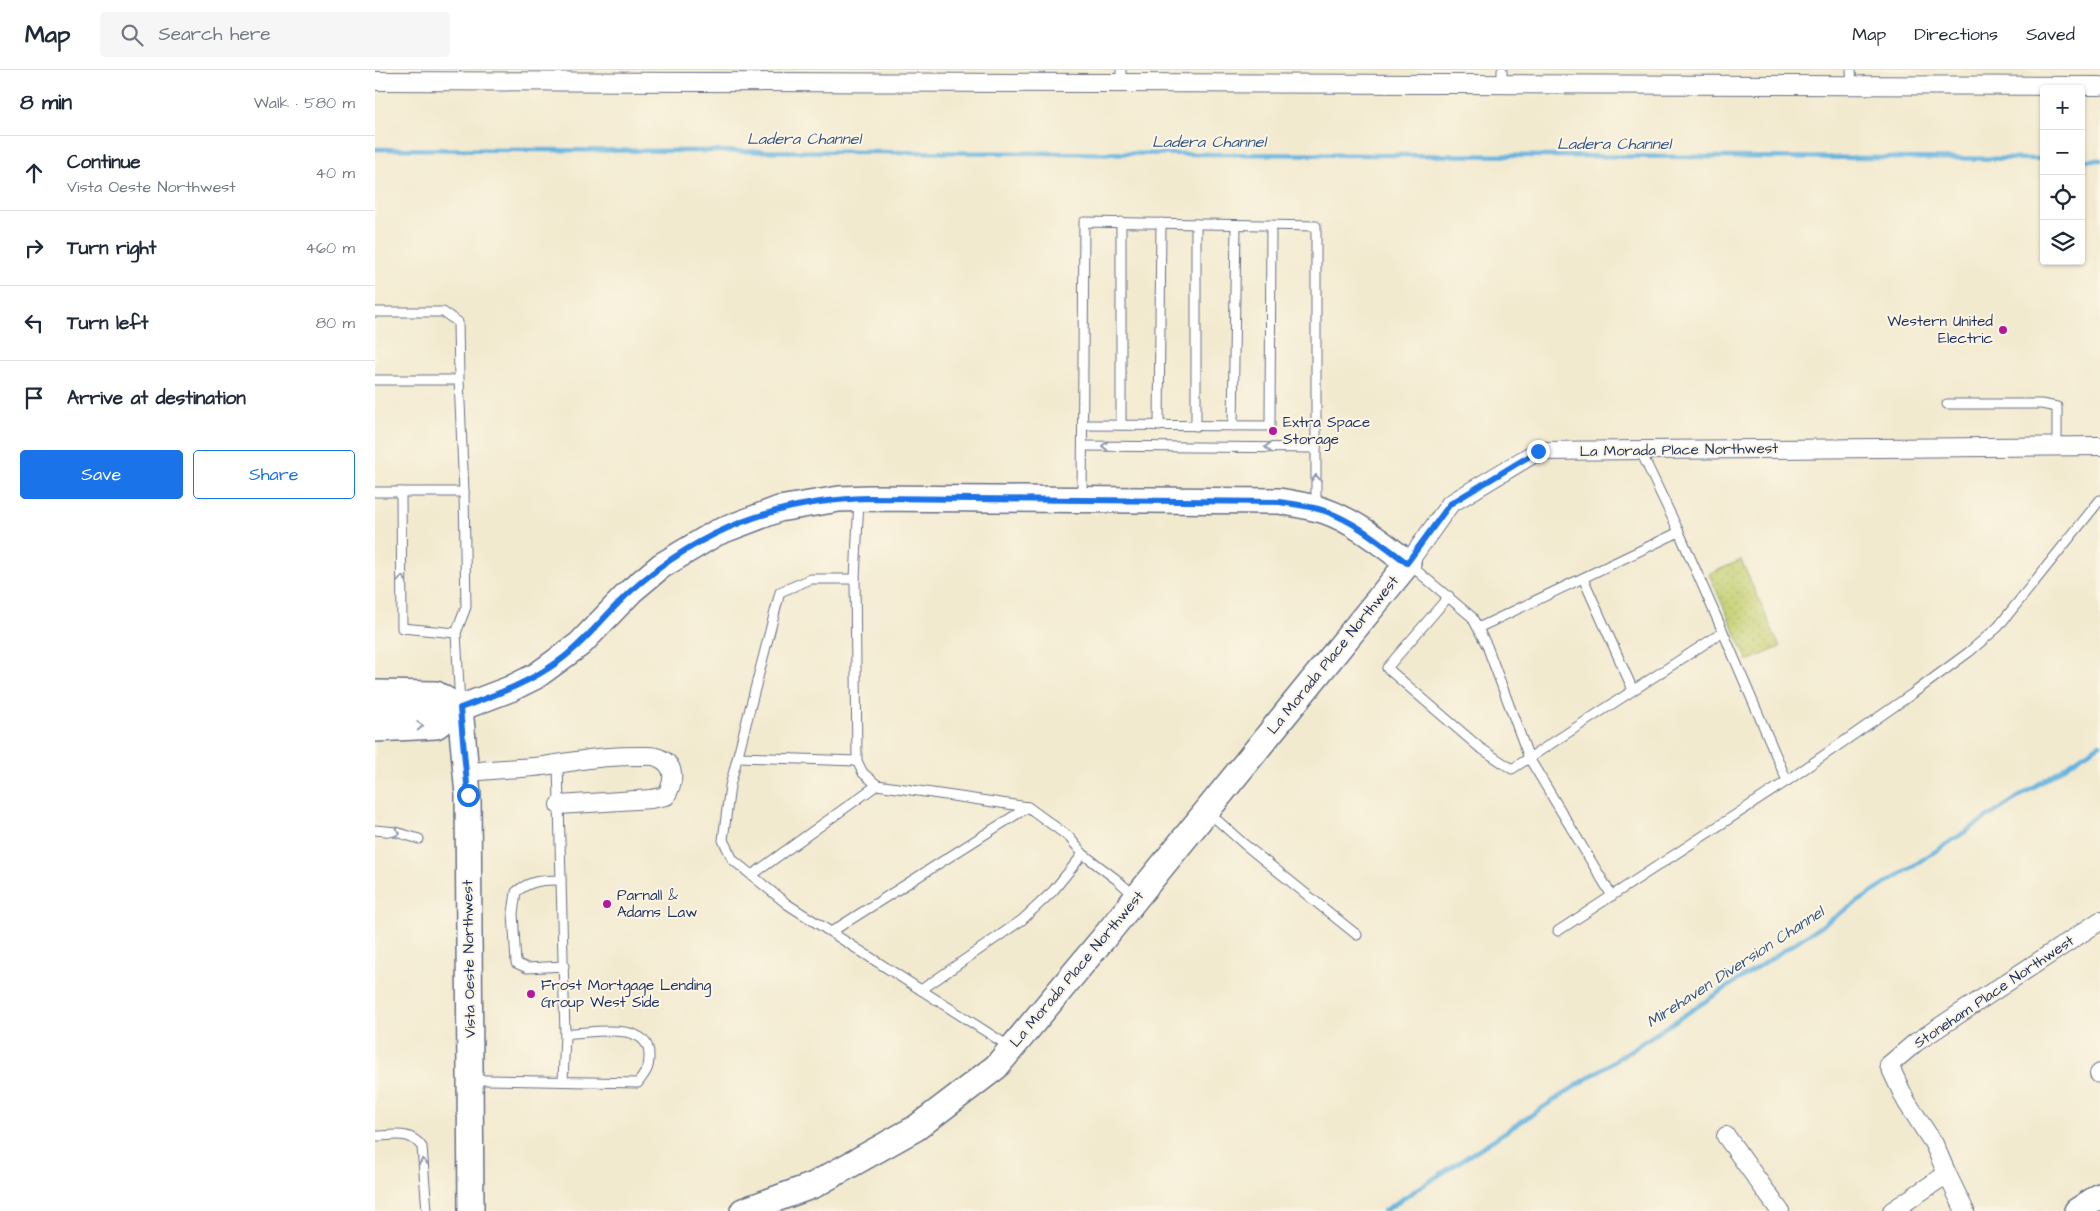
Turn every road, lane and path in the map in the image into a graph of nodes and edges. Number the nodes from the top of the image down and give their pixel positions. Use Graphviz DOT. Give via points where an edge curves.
graph roads {
  1 [pos="1121,77"];
  2 [pos="1502,77"];
  3 [pos="1852,78"];
  4 [pos="375,81"];
  5 [pos="2100,86"];
  6 [pos="1121,222"];
  7 [pos="1161,223"];
  8 [pos="1196,224"];
  9 [pos="1236,224"];
  10 [pos="1271,225"];
  11 [pos="375,312"];
  12 [pos="375,380"];
  13 [pos="459,380"];
  14 [pos="1947,404"];
  15 [pos="1083,425"];
  16 [pos="1121,425"];
  17 [pos="1159,426"];
  18 [pos="1196,426"];
  19 [pos="1233,426"];
  20 [pos="1083,446"];
  21 [pos="2057,446"];
  22 [pos="2100,446"];
  23 [pos="1316,448"];
  24 [pos="1640,450"];
  25 [pos="375,492"];
  26 [pos="401,492"];
  27 [pos="463,492"];
  28 [pos="859,498"];
  29 [pos="1082,499"];
  30 [pos="2100,500"];
  31 [pos="1316,508"];
  32 [pos="1679,532"];
  33 [pos="1407,563"];
  34 [pos="1583,578"];
  35 [pos="855,579"];
  36 [pos="1449,596"];
  37 [pos="1478,628"];
  38 [pos="1723,632"];
  39 [pos="456,633"];
  40 [pos="1633,690"];
  41 [pos="375,693"];
  42 [pos="375,707"];
  43 [pos="460,708"];
  44 [pos="375,729"];
  45 [pos="738,757"];
  46 [pos="1529,758"];
  47 [pos="857,761"];
  48 [pos="558,764"];
  49 [pos="466,773"];
  50 [pos="1787,781"];
  51 [pos="877,785"];
  52 [pos="559,805"];
  53 [pos="1028,808"];
  54 [pos="1207,811"];
  55 [pos="375,830"];
  56 [pos="419,839"];
  57 [pos="1083,854"];
  58 [pos="752,875"];
  59 [pos="561,880"];
  60 [pos="1611,896"];
  61 [pos="1137,898"];
  62 [pos="2100,921"];
  63 [pos="1558,931"];
  64 [pos="831,932"];
  65 [pos="1357,935"];
  66 [pos="564,966"];
  67 [pos="921,990"];
  68 [pos="565,1035"];
  69 [pos="1011,1048"];
  70 [pos="470,1080"];
  71 [pos="563,1082"];
  72 [pos="375,1136"];
  73 [pos="1726,1136"];
  74 [pos="1947,1174"];
  75 [pos="2100,1196"];
  76 [pos="427,1211"];
  77 [pos="471,1211"];
  78 [pos="743,1211"];
  79 [pos="1780,1211"];
  80 [pos="1892,1211"];
  81 [pos="1965,1211"];
  82 [pos="2077,1211"];
  1 -- 2 [label="street"];
  1 -- 4 [label="street"];
  2 -- 3 [label="street"];
  3 -- 5 [label="street"];
  6 -- 7 [label="lane"];
  6 -- 15 [label="lane" via="1084,222"];
  6 -- 16 [label="lane"];
  7 -- 8 [label="lane"];
  7 -- 17 [label="lane"];
  8 -- 9 [label="lane"];
  8 -- 18 [label="lane"];
  9 -- 10 [label="lane"];
  9 -- 19 [label="lane"];
  10 -- 19 [label="lane" via="1270,426"];
  10 -- 23 [label="lane" via="1317,226"];
  11 -- 13 [label="lane" via="443,312 459,322"];
  12 -- 13 [label="lane"];
  13 -- 27 [label="lane"];
  14 -- 21 [label="lane" via="2041,404 2057,407"];
  15 -- 16 [label="lane"];
  15 -- 20 [label="lane"];
  16 -- 17 [label="lane"];
  17 -- 18 [label="lane"];
  18 -- 19 [label="lane"];
  23 -- 20 [label="lane, one-way"];
  20 -- 29 [label="lane"];
  21 -- 22 [label="street, La Morada Place Northwest"];
  21 -- 24 [label="street, La Morada Place Northwest"];
  31 -- 23 [label="lane, one-way"];
  24 -- 32 [label="lane"];
  24 -- 33 [label="street, La Morada Place Northwest" via="1538,451 1450,504"];
  25 -- 26 [label="lane"];
  26 -- 27 [label="lane"];
  39 -- 26 [label="lane, one-way" via="402,628"];
  27 -- 39 [label="lane" via="466,607"];
  28 -- 29 [label="street"];
  28 -- 35 [label="lane"];
  28 -- 43 [label="street" via="804,503 779,509 716,533 661,566 559,661 510,689"];
  29 -- 31 [label="street" via="1257,500"];
  30 -- 50 [label="lane" via="1998,628 1919,689"];
  31 -- 33 [label="street" via="1358,527"];
  32 -- 34 [label="lane"];
  32 -- 38 [label="lane"];
  33 -- 36 [label="lane"];
  33 -- 54 [label="street, La Morada Place Northwest"];
  34 -- 37 [label="lane"];
  34 -- 40 [label="lane"];
  35 -- 45 [label="lane" via="811,579 780,592"];
  35 -- 47 [label="lane"];
  36 -- 37 [label="lane" via="1472,617"];
  36 -- 46 [label="lane" via="1387,668 1479,747 1504,763 1512,768"];
  37 -- 46 [label="lane"];
  38 -- 40 [label="lane"];
  38 -- 50 [label="lane"];
  39 -- 43 [label="lane"];
  40 -- 46 [label="lane"];
  41 -- 43 [label="street" via="436,694"];
  42 -- 43 [label="main road"];
  44 -- 43 [label="street, one-way" via="436,726"];
  43 -- 49 [label="street, Vista Oeste Northwest"];
  45 -- 47 [label="lane"];
  45 -- 58 [label="lane" via="730,786 723,840 733,860"];
  46 -- 60 [label="lane"];
  47 -- 51 [label="lane"];
  48 -- 49 [label="street"];
  48 -- 52 [label="lane"];
  48 -- 52 [label="street" via="620,756 658,757 668,764 674,775 666,796"];
  49 -- 70 [label="street, Vista Oeste Northwest"];
  50 -- 60 [label="lane"];
  51 -- 53 [label="lane"];
  51 -- 58 [label="lane"];
  52 -- 59 [label="lane"];
  53 -- 57 [label="lane" via="1069,837"];
  53 -- 64 [label="lane"];
  54 -- 61 [label="street, La Morada Place Northwest"];
  54 -- 65 [label="lane"];
  55 -- 56 [label="lane, one-way"];
  57 -- 61 [label="lane"];
  57 -- 67 [label="lane" via="1022,920"];
  58 -- 64 [label="lane" via="787,904"];
  59 -- 66 [label="lane"];
  59 -- 66 [label="lane" via="525,884 516,892 513,913 515,963 527,968"];
  60 -- 63 [label="lane"];
  61 -- 69 [label="street, La Morada Place Northwest"];
  62 -- 74 [label="street, Stoneham Place Northwest" via="1915,1042 1889,1065 1906,1101 1935,1144"];
  64 -- 67 [label="lane"];
  66 -- 68 [label="lane"];
  67 -- 69 [label="lane"];
  68 -- 71 [label="lane"];
  68 -- 71 [label="lane" via="636,1033 646,1041 649,1049 648,1066 637,1083"];
  69 -- 78 [label="street, La Morada Place Northwest" via="995,1067 917,1128 814,1185"];
  70 -- 71 [label="lane"];
  70 -- 77 [label="street, Vista Oeste Northwest"];
  76 -- 72 [label="lane, one-way" via="422,1147 416,1138"];
  73 -- 79 [label="street"];
  74 -- 80 [label="street"];
  74 -- 81 [label="street"];
  75 -- 82 [label="street"];
}
